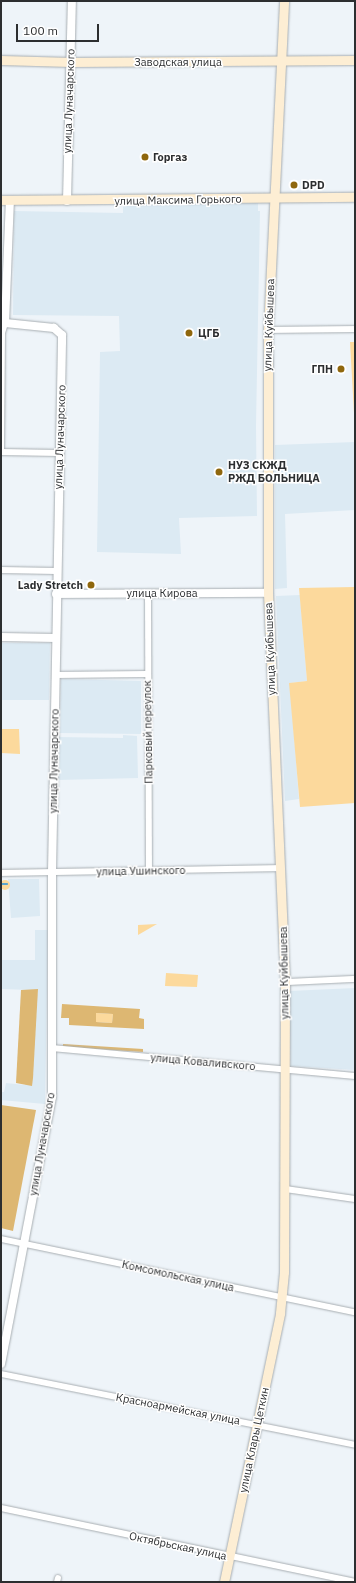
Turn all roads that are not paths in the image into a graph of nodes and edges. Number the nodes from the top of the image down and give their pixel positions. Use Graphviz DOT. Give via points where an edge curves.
graph roads {
  1 [pos="72,1"];
  2 [pos="284,1"];
  3 [pos="1,60"];
  4 [pos="355,60"];
  5 [pos="71,62"];
  6 [pos="280,62"];
  7 [pos="355,197"];
  8 [pos="275,198"];
  9 [pos="5,200"];
  10 [pos="67,201"];
  11 [pos="3,323"];
  12 [pos="355,329"];
  13 [pos="268,330"];
  14 [pos="1,452"];
  15 [pos="59,453"];
  16 [pos="1,570"];
  17 [pos="56,572"];
  18 [pos="148,593"];
  19 [pos="268,593"];
  20 [pos="56,594"];
  21 [pos="1,637"];
  22 [pos="56,638"];
  23 [pos="147,674"];
  24 [pos="55,675"];
  25 [pos="281,868"];
  26 [pos="149,870"];
  27 [pos="52,872"];
  28 [pos="1,873"];
  29 [pos="355,979"];
  30 [pos="285,982"];
  31 [pos="52,1048"];
  32 [pos="285,1069"];
  33 [pos="355,1076"];
  34 [pos="285,1189"];
  35 [pos="355,1199"];
  36 [pos="1,1239"];
  37 [pos="24,1244"];
  38 [pos="282,1297"];
  39 [pos="355,1312"];
  40 [pos="1,1364"];
  41 [pos="1,1374"];
  42 [pos="257,1425"];
  43 [pos="355,1445"];
  44 [pos="1,1508"];
  45 [pos="230,1557"];
  46 [pos="224,1582"];
  47 [pos="355,1582"];
  1 -- 5 [label="street, улица Луначарского"];
  2 -- 6 [label="main road, улица Куйбышева"];
  3 -- 5 [label="main road, Заводская улица"];
  4 -- 6 [label="main road, Заводская улица"];
  5 -- 6 [label="main road, Заводская улица"];
  5 -- 10 [label="street, улица Луначарского"];
  6 -- 8 [label="main road, улица Куйбышева"];
  7 -- 8 [label="main road, улица Максима Горького"];
  8 -- 10 [label="main road, улица Максима Горького"];
  8 -- 13 [label="main road, улица Куйбышева"];
  9 -- 10 [label="main road, улица Максима Горького"];
  9 -- 11 [label="street"];
  11 -- 14 [label="street"];
  11 -- 15 [label="street, улица Луначарского" via="48,327 59,330 62,335"];
  12 -- 13 [label="street"];
  13 -- 19 [label="main road, улица Куйбышева"];
  14 -- 15 [label="street"];
  15 -- 17 [label="street, улица Луначарского"];
  16 -- 17 [label="street"];
  17 -- 20 [label="street, улица Луначарского"];
  18 -- 19 [label="street, улица Кирова"];
  18 -- 20 [label="street, улица Кирова"];
  18 -- 23 [label="street, Парковый переулок"];
  19 -- 25 [label="main road, улица Куйбышева"];
  20 -- 22 [label="street, улица Луначарского"];
  21 -- 22 [label="street"];
  22 -- 24 [label="street, улица Луначарского"];
  23 -- 24 [label="street"];
  23 -- 26 [label="street, Парковый переулок"];
  24 -- 27 [label="street, улица Луначарского"];
  25 -- 26 [label="street, улица Ушинского"];
  25 -- 30 [label="main road, улица Куйбышева"];
  26 -- 27 [label="street, улица Ушинского"];
  27 -- 28 [label="street, улица Ушинского"];
  27 -- 31 [label="street, улица Луначарского"];
  29 -- 30 [label="street"];
  30 -- 32 [label="main road, улица Куйбышева"];
  31 -- 32 [label="street, улица Коваливского"];
  31 -- 37 [label="street, улица Луначарского" via="51,1102"];
  32 -- 33 [label="street, улица Коваливского"];
  32 -- 34 [label="main road, улица Куйбышева"];
  34 -- 35 [label="street"];
  34 -- 38 [label="main road, улица Куйбышева"];
  36 -- 37 [label="street, Комсомольская улица"];
  37 -- 38 [label="street, Комсомольская улица"];
  37 -- 40 [label="street, улица Луначарского"];
  38 -- 39 [label="street, Комсомольская улица"];
  38 -- 42 [label="main road, улица Клары Цеткин"];
  41 -- 42 [label="street, Красноармейская улица"];
  42 -- 43 [label="street, Красноармейская улица"];
  42 -- 45 [label="main road, улица Клары Цеткин"];
  44 -- 45 [label="street, Октябрьская улица"];
  45 -- 46 [label="main road, улица Клары Цеткин"];
  45 -- 47 [label="street, Октябрьская улица"];
}
